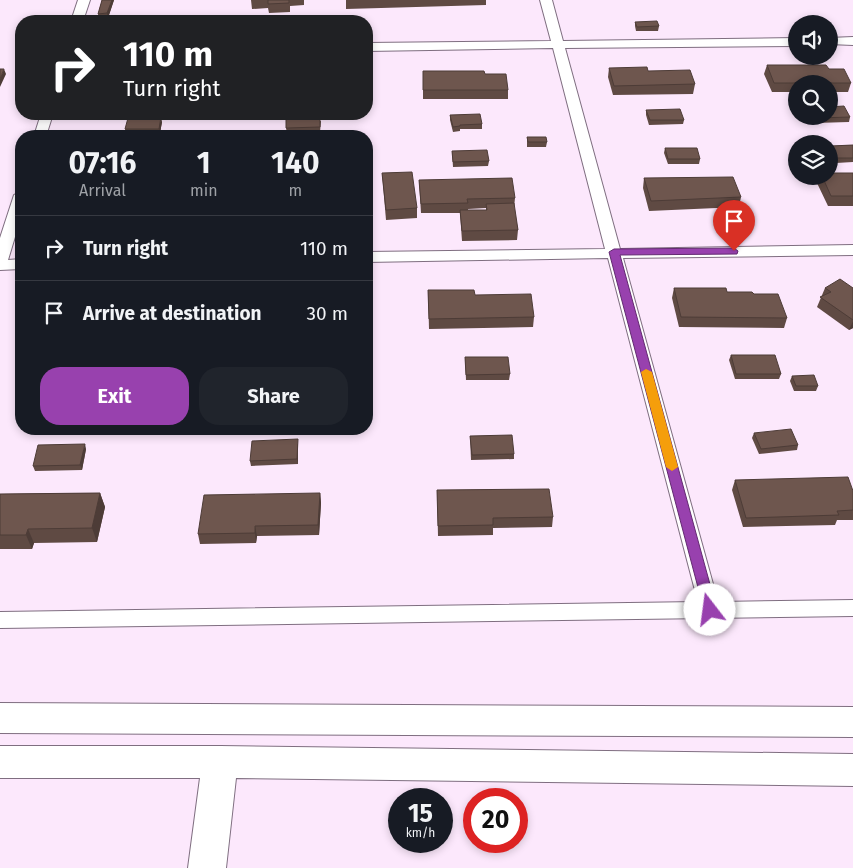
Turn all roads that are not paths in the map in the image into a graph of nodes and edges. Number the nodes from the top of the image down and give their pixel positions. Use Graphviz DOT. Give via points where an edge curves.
graph roads {
  1 [pos="84,0"];
  2 [pos="546,0"];
  3 [pos="79,15"];
  4 [pos="838,41"];
  5 [pos="853,41"];
  6 [pos="788,42"];
  7 [pos="559,46"];
  8 [pos="373,48"];
  9 [pos="15,214"];
  10 [pos="853,250"];
  11 [pos="614,252"];
  12 [pos="373,258"];
  13 [pos="0,261"];
  14 [pos="15,264"];
  15 [pos="0,265"];
  16 [pos="853,608"];
  17 [pos="710,610"];
  18 [pos="0,620"];
  19 [pos="0,718"];
  20 [pos="853,722"];
  21 [pos="0,762"];
  22 [pos="220,762"];
  23 [pos="853,770"];
  24 [pos="207,868"];
  1 -- 3 [label="lane"];
  2 -- 7 [label="lane"];
  4 -- 5 [label="lane"];
  6 -- 7 [label="lane"];
  7 -- 8 [label="lane"];
  7 -- 11 [label="lane"];
  9 -- 13 [label="lane"];
  10 -- 11 [label="lane"];
  11 -- 12 [label="lane"];
  11 -- 17 [label="lane"];
  14 -- 15 [label="lane"];
  16 -- 17 [label="lane"];
  17 -- 18 [label="lane"];
  19 -- 20 [label="street"];
  21 -- 22 [label="street"];
  22 -- 23 [label="street"];
  22 -- 24 [label="street"];
}
